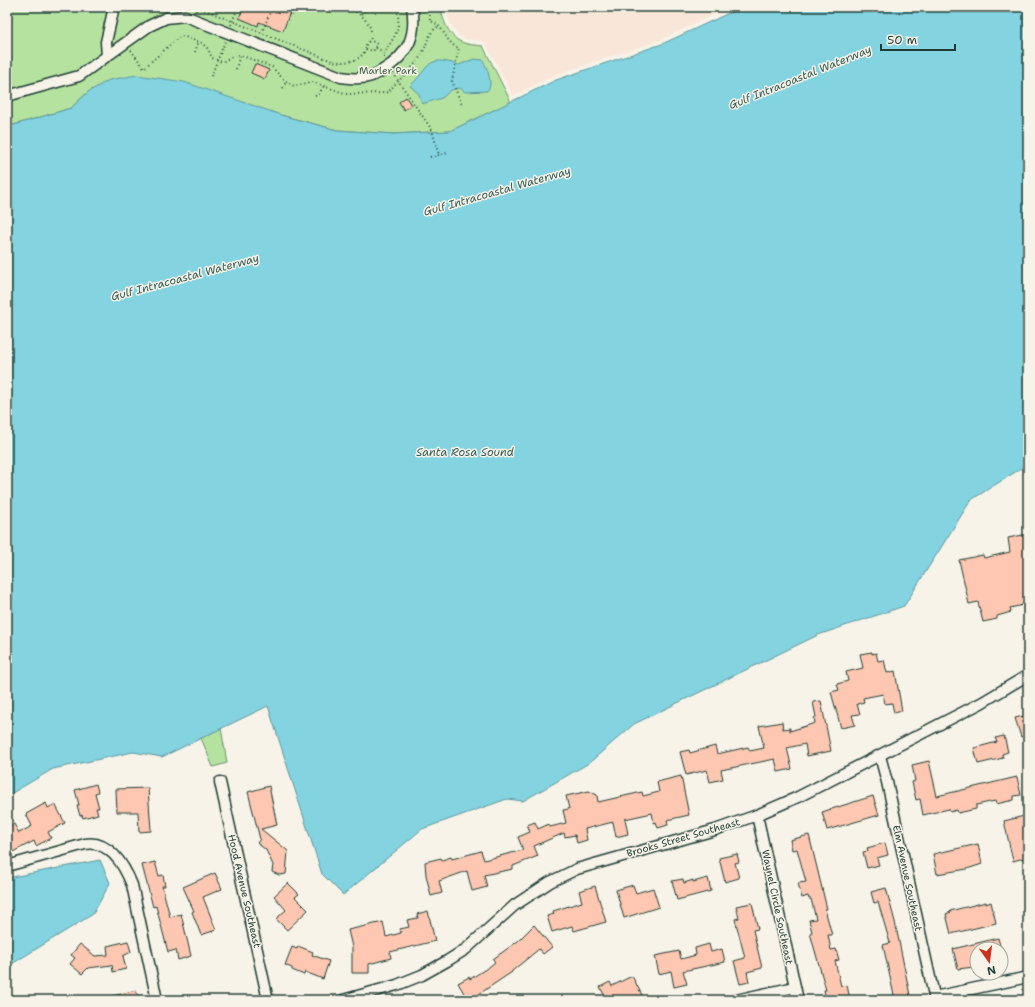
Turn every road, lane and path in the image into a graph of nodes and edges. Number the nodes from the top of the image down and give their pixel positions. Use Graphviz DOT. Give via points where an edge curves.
graph roads {
  1 [pos="114,7"];
  2 [pos="271,7"];
  3 [pos="347,7"];
  4 [pos="369,7"];
  5 [pos="412,7"];
  6 [pos="429,7"];
  7 [pos="361,14"];
  8 [pos="293,16"];
  9 [pos="194,19"];
  10 [pos="439,26"];
  11 [pos="262,33"];
  12 [pos="370,40"];
  13 [pos="199,41"];
  14 [pos="126,42"];
  15 [pos="376,48"];
  16 [pos="366,49"];
  17 [pos="195,52"];
  18 [pos="384,52"];
  19 [pos="240,55"];
  20 [pos="107,56"];
  21 [pos="261,63"];
  22 [pos="266,65"];
  23 [pos="260,66"];
  24 [pos="265,68"];
  25 [pos="236,70"];
  26 [pos="286,82"];
  27 [pos="323,87"];
  28 [pos="283,88"];
  29 [pos="7,96"];
  30 [pos="315,96"];
  31 [pos="462,105"];
  32 [pos="427,123"];
  33 [pos="448,153"];
  34 [pos="439,155"];
  35 [pos="430,157"];
  36 [pos="1028,675"];
  37 [pos="880,756"];
  38 [pos="220,782"];
  39 [pos="757,815"];
  40 [pos="7,866"];
  41 [pos="1028,977"];
  42 [pos="795,986"];
  43 [pos="934,998"];
  44 [pos="157,1000"];
  45 [pos="268,1000"];
  46 [pos="343,1000"];
  47 [pos="736,1000"];
  48 [pos="798,1000"];
  1 -- 20 [label="street" via="106,42"];
  2 -- 8 [label="path"];
  2 -- 11 [label="path"];
  3 -- 7 [label="path"];
  4 -- 7 [label="path"];
  5 -- 9 [label="street" via="413,31 409,46 397,62 377,74 360,78 341,77"];
  6 -- 10 [label="path" via="430,21"];
  7 -- 12 [label="path" via="368,25"];
  9 -- 11 [label="path" via="197,7"];
  9 -- 14 [label="street" via="185,16 166,18"];
  10 -- 27 [label="path" via="429,36 418,62 388,92 347,94"];
  10 -- 31 [label="path" via="450,43 459,48 452,81"];
  11 -- 16 [label="path" via="339,62 352,61"];
  12 -- 15 [label="path" via="377,44"];
  12 -- 16 [label="path" via="366,44"];
  13 -- 14 [label="path" via="186,36 178,38 144,68"];
  13 -- 17 [label="path"];
  13 -- 19 [label="path" via="217,61 222,62"];
  14 -- 20 [label="street"];
  15 -- 16 [label="path" via="373,51"];
  15 -- 18 [label="path"];
  19 -- 21 [label="path"];
  19 -- 25 [label="path"];
  20 -- 29 [label="street" via="79,76"];
  21 -- 22 [label="path"];
  21 -- 23 [label="path"];
  22 -- 24 [label="path"];
  22 -- 26 [label="path" via="272,67"];
  26 -- 27 [label="path" via="294,86 316,83"];
  26 -- 28 [label="path"];
  27 -- 30 [label="path"];
  32 -- 34 [label="path" via="432,130"];
  33 -- 34 [label="path"];
  34 -- 35 [label="path"];
  36 -- 37 [label="street, Brooks Street Southeast"];
  37 -- 39 [label="street, Brooks Street Southeast"];
  37 -- 43 [label="street, Elm Avenue Southeast"];
  38 -- 45 [label="street, Hood Avenue Southeast"];
  39 -- 42 [label="street, Waynel Circle Southeast"];
  39 -- 46 [label="street, Brooks Street Southeast" via="715,830 577,869 515,905 466,948 447,961 397,986"];
  40 -- 44 [label="street" via="85,844 96,843 108,848 132,886"];
  41 -- 43 [label="street"];
  42 -- 47 [label="street"];
  42 -- 48 [label="street, Waynel Circle Southeast"];
}
